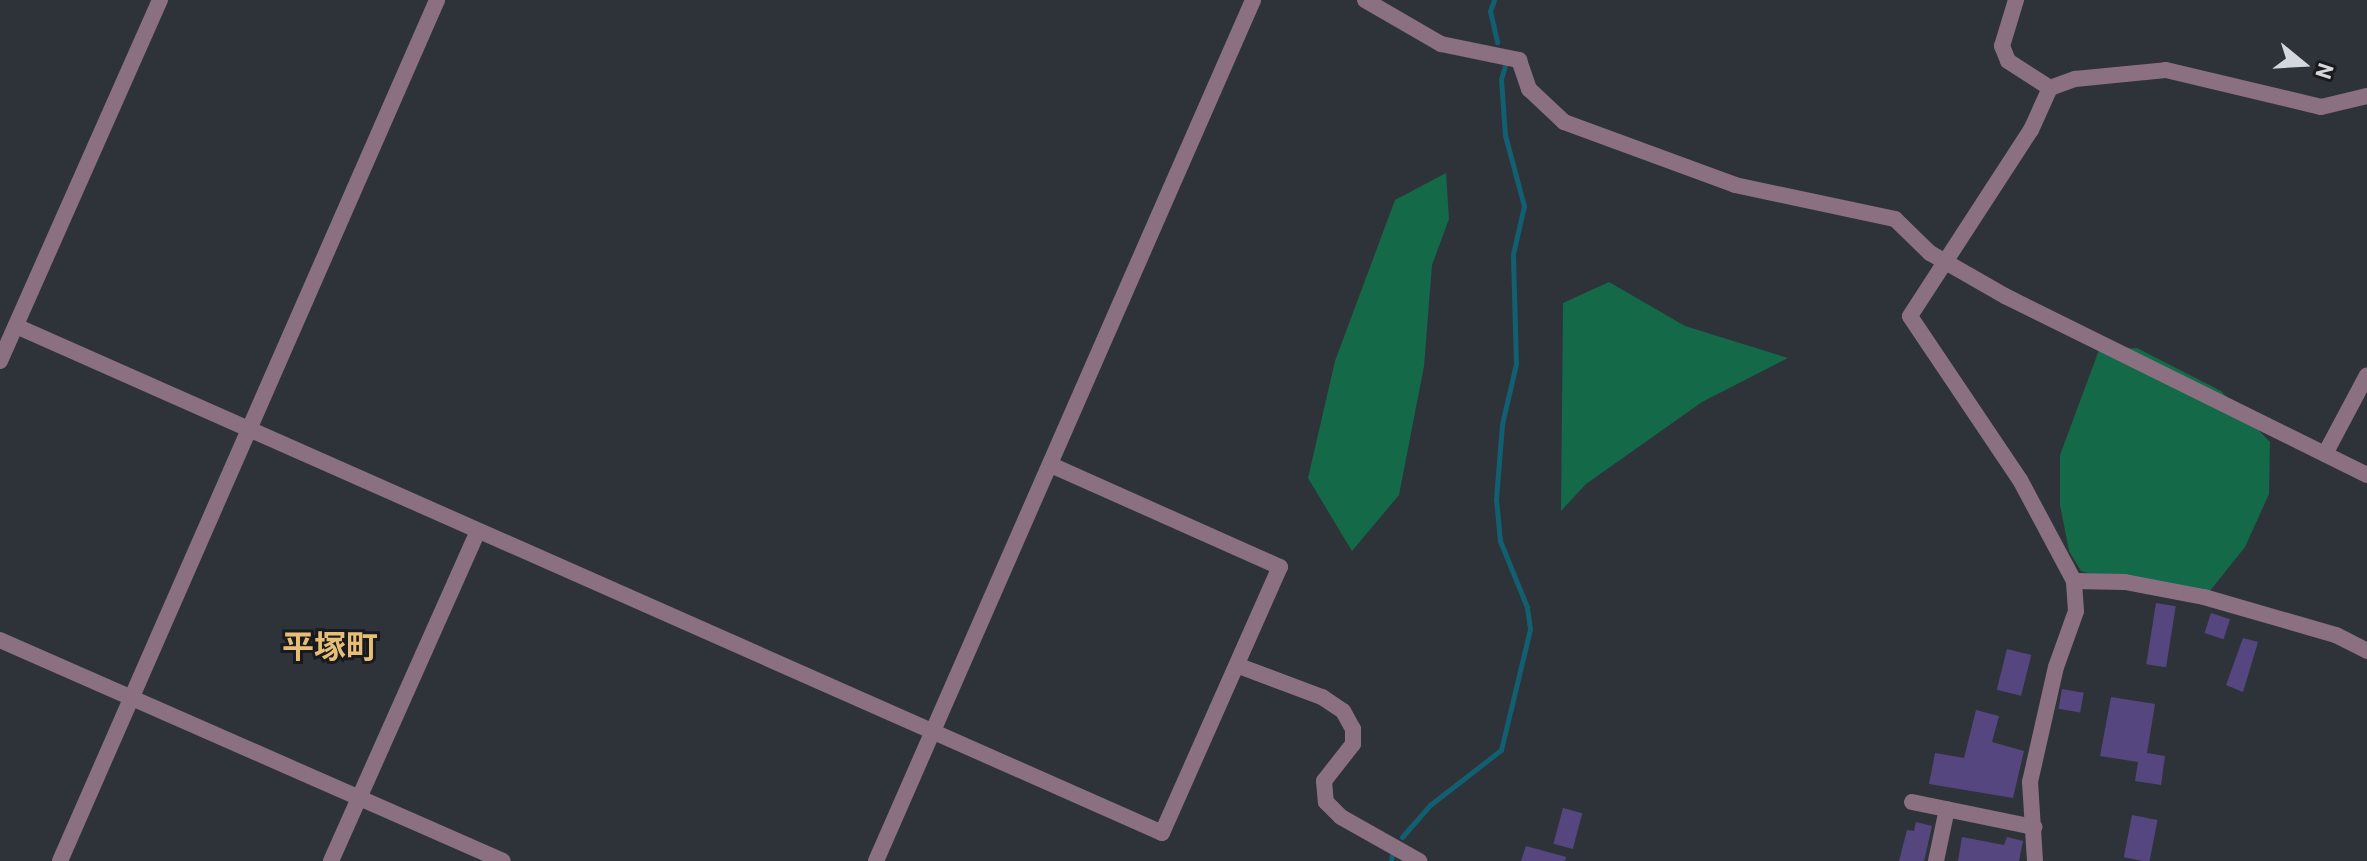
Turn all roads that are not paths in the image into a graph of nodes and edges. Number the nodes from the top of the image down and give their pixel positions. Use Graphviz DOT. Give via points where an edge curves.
graph roads {
  1 [pos="160,0"];
  2 [pos="437,0"];
  3 [pos="1253,0"];
  4 [pos="1365,0"];
  5 [pos="2016,0"];
  6 [pos="2050,88"];
  7 [pos="2367,96"];
  8 [pos="1944,261"];
  9 [pos="16,326"];
  10 [pos="0,361"];
  11 [pos="2367,375"];
  12 [pos="249,427"];
  13 [pos="2325,454"];
  14 [pos="1051,465"];
  15 [pos="2367,475"];
  16 [pos="478,531"];
  17 [pos="2074,581"];
  18 [pos="0,640"];
  19 [pos="2367,651"];
  20 [pos="1239,666"];
  21 [pos="131,696"];
  22 [pos="934,731"];
  23 [pos="358,797"];
  24 [pos="1912,802"];
  25 [pos="1947,809"];
  26 [pos="2034,827"];
  27 [pos="60,861"];
  28 [pos="331,861"];
  29 [pos="503,861"];
  30 [pos="876,861"];
  31 [pos="1419,861"];
  32 [pos="1936,861"];
  33 [pos="2035,861"];
  1 -- 9 [label="street"];
  2 -- 12 [label="street"];
  3 -- 14 [label="street"];
  4 -- 8 [label="street" via="1433,41 1519,60 1529,89 1564,122 1735,185 1887,216 1911,229"];
  5 -- 6 [label="street" via="2002,46 2008,61"];
  6 -- 7 [label="street" via="2075,79 2166,70 2311,106"];
  6 -- 8 [label="street" via="2031,130"];
  8 -- 13 [label="street"];
  8 -- 17 [label="street" via="1910,316 2020,480"];
  9 -- 10 [label="street"];
  9 -- 12 [label="street"];
  11 -- 13 [label="street"];
  12 -- 16 [label="street"];
  12 -- 21 [label="street"];
  13 -- 15 [label="street"];
  14 -- 20 [label="street" via="1280,567"];
  14 -- 22 [label="street"];
  16 -- 22 [label="street"];
  16 -- 23 [label="street"];
  17 -- 19 [label="street" via="2125,582 2204,597 2336,635"];
  17 -- 26 [label="street" via="2076,611 2056,667 2030,782"];
  18 -- 21 [label="street"];
  20 -- 22 [label="street" via="1162,833"];
  20 -- 31 [label="street" via="1322,697 1343,711 1353,729 1353,744 1324,781 1326,802 1341,817"];
  21 -- 23 [label="street"];
  21 -- 27 [label="street"];
  22 -- 30 [label="street"];
  23 -- 28 [label="street"];
  23 -- 29 [label="street"];
  24 -- 25 [label="street"];
  25 -- 26 [label="street"];
  25 -- 32 [label="street"];
  26 -- 33 [label="street"];
}
